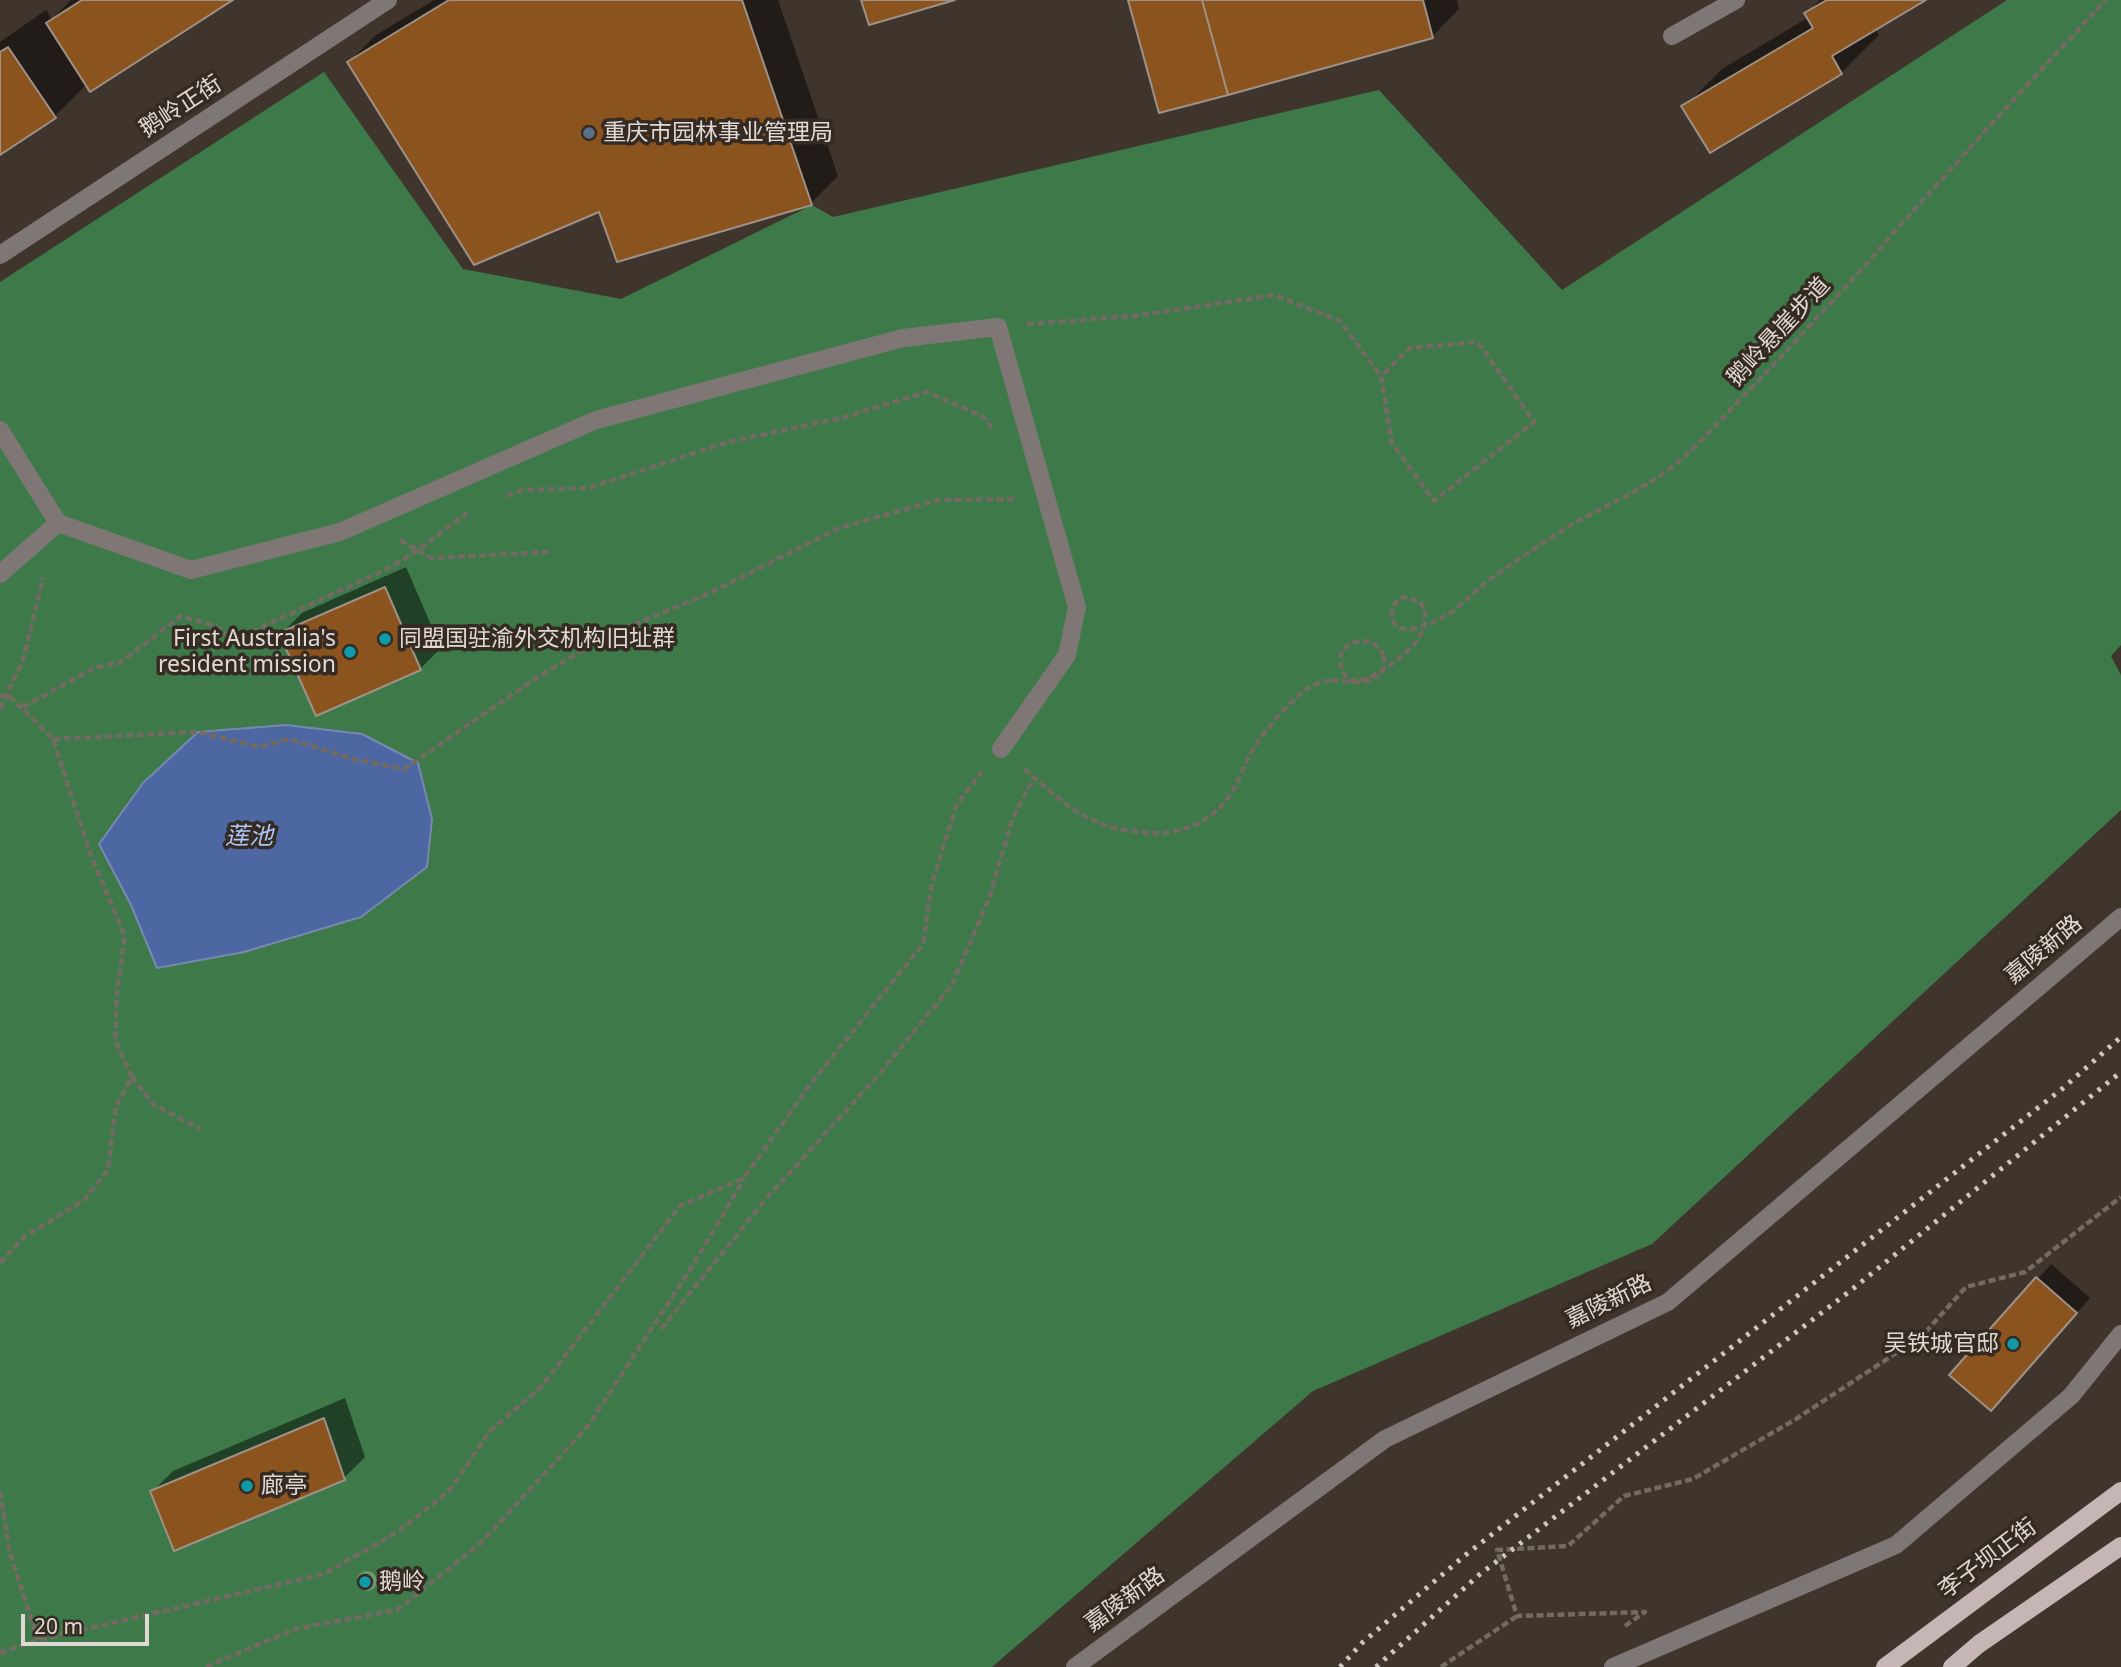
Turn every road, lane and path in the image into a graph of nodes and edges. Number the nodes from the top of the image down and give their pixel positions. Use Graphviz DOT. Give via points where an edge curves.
graph roads {
  1 [pos="388,0"];
  2 [pos="1736,0"];
  3 [pos="2106,0"];
  4 [pos="1672,36"];
  5 [pos="0,255"];
  6 [pos="998,327"];
  7 [pos="1381,376"];
  8 [pos="0,430"];
  9 [pos="999,438"];
  10 [pos="1046,498"];
  11 [pos="501,499"];
  12 [pos="478,508"];
  13 [pos="366,520"];
  14 [pos="58,523"];
  15 [pos="418,550"];
  16 [pos="550,552"];
  17 [pos="0,574"];
  18 [pos="8,694"];
  19 [pos="0,697"];
  20 [pos="23,707"];
  21 [pos="0,709"];
  22 [pos="54,739"];
  23 [pos="1001,748"];
  24 [pos="1034,777"];
  25 [pos="2121,917"];
  26 [pos="132,1077"];
  27 [pos="200,1129"];
  28 [pos="744,1178"];
  29 [pos="2121,1197"];
  30 [pos="0,1263"];
  31 [pos="661,1329"];
  32 [pos="2121,1334"];
  33 [pos="2121,1491"];
  34 [pos="0,1492"];
  35 [pos="2121,1546"];
  36 [pos="1517,1616"];
  37 [pos="1624,1626"];
  38 [pos="38,1640"];
  39 [pos="0,1653"];
  40 [pos="206,1667"];
  41 [pos="1075,1667"];
  42 [pos="1441,1667"];
  43 [pos="1613,1667"];
  44 [pos="1885,1667"];
  45 [pos="1952,1667"];
  1 -- 5 [label="street, 鹅岭正街"];
  2 -- 4 [label="street"];
  3 -- 24 [label="path, 鹅岭悬崖步道, bridge" via="1790,349 1678,462 1506,568 1440,618 1426,624 1416,627 1409,629 1400,629 1391,617 1396,600 1414,598 1424,608 1426,616 1425,620 1424,628 1413,646 1388,666 1377,673 1359,681 1350,680 1342,671 1340,656 1345,647 1370,641 1377,645 1384,667 1379,674 1366,682 1332,680 1302,691 1262,737 1231,793 1210,817 1184,829 1160,833 1121,830 1074,812"];
  6 -- 7 [label="path" via="1135,316 1274,295 1340,321"];
  6 -- 10 [label="street"];
  6 -- 13 [label="street" via="903,338 596,420"];
  7 -- 7 [label="path" via="1392,443 1434,501 1534,422 1478,342 1410,348"];
  8 -- 14 [label="street"];
  9 -- 11 [label="path" via="984,417 927,392 841,418 728,442 589,488 523,490"];
  10 -- 22 [label="path" via="939,500 839,528 710,593 604,638 535,679 404,769 289,739 258,747 198,732"];
  10 -- 23 [label="street" via="1077,607 1067,655"];
  12 -- 15 [label="path"];
  13 -- 14 [label="street" via="340,532 191,570"];
  13 -- 15 [label="path"];
  14 -- 17 [label="street"];
  14 -- 18 [label="path" via="23,660"];
  15 -- 16 [label="path" via="431,558"];
  15 -- 20 [label="path" via="234,640 215,626 181,616 121,662 94,668"];
  18 -- 19 [label="path"];
  18 -- 20 [label="path"];
  18 -- 21 [label="path"];
  20 -- 22 [label="path"];
  22 -- 26 [label="path" via="90,853 125,936 115,1040"];
  23 -- 24 [label="path"];
  23 -- 28 [label="path" via="957,804 932,883 923,944 812,1082"];
  24 -- 31 [label="path" via="1012,820 990,895 952,985 881,1072 765,1200"];
  25 -- 41 [label="street, 嘉陵新路" via="1668,1302 1385,1439"];
  26 -- 27 [label="path" via="154,1105"];
  26 -- 30 [label="path" via="117,1106 108,1170 84,1200 24,1237"];
  28 -- 38 [label="path" via="680,1206 542,1386 489,1431 450,1490 399,1531 324,1574"];
  28 -- 40 [label="path" via="589,1426 480,1544 397,1610 295,1629"];
  29 -- 36 [label="path" via="2025,1272 1966,1287 1922,1336 1796,1419 1693,1479 1624,1496 1568,1546 1497,1550"];
  32 -- 43 [label="street" via="2071,1396 1896,1545"];
  33 -- 44 [label="main road, 李子坝正街"];
  34 -- 38 [label="path" via="10,1552"];
  35 -- 45 [label="main road" via="1979,1643"];
  36 -- 37 [label="path" via="1645,1612"];
  36 -- 42 [label="path"];
  38 -- 39 [label="path"];
}
